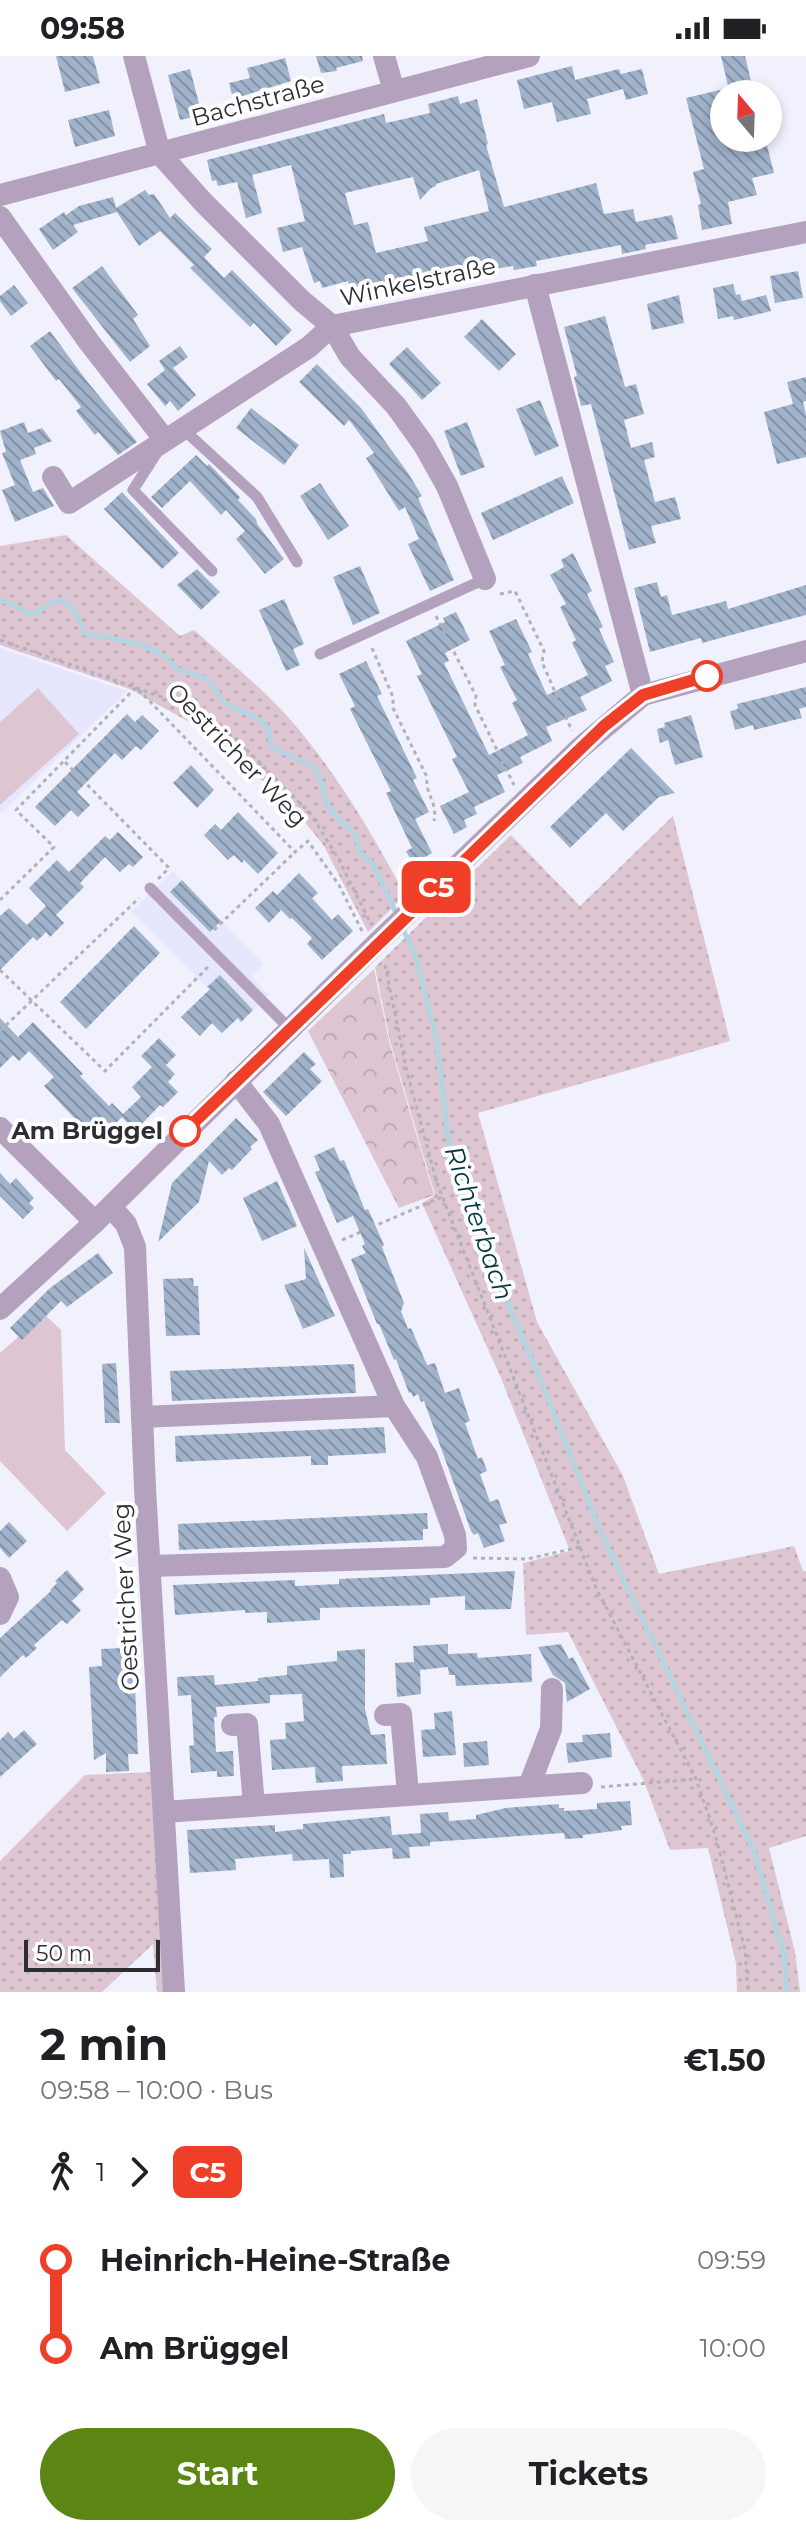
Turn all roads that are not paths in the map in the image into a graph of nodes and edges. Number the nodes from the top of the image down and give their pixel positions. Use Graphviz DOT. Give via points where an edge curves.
graph roads {
  1 [pos="134,56"];
  2 [pos="384,56"];
  3 [pos="529,56"];
  4 [pos="480,62"];
  5 [pos="394,91"];
  6 [pos="160,154"];
  7 [pos="0,195"];
  8 [pos="0,217"];
  9 [pos="806,232"];
  10 [pos="535,285"];
  11 [pos="332,326"];
  12 [pos="174,435"];
  13 [pos="53,477"];
  14 [pos="297,562"];
  15 [pos="212,571"];
  16 [pos="489,587"];
  17 [pos="806,651"];
  18 [pos="320,654"];
  19 [pos="643,695"];
  20 [pos="150,888"];
  21 [pos="290,1029"];
  22 [pos="236,1081"];
  23 [pos="0,1128"];
  24 [pos="103,1214"];
  25 [pos="0,1309"];
  26 [pos="394,1406"];
  27 [pos="142,1417"];
  28 [pos="150,1566"];
  29 [pos="0,1578"];
  30 [pos="0,1614"];
  31 [pos="552,1689"];
  32 [pos="402,1714"];
  33 [pos="248,1724"];
  34 [pos="582,1783"];
  35 [pos="529,1786"];
  36 [pos="408,1794"];
  37 [pos="254,1805"];
  38 [pos="164,1812"];
  39 [pos="174,1992"];
  1 -- 6 [label="street, Winkelstraße"];
  2 -- 5 [label="street"];
  3 -- 4 [label="street, Bachstraße"];
  4 -- 5 [label="street, Bachstraße"];
  5 -- 6 [label="street, Bachstraße"];
  6 -- 7 [label="street, Bachstraße"];
  6 -- 11 [label="street, Winkelstraße"];
  8 -- 12 [label="street" via="89,342"];
  9 -- 10 [label="street, Winkelstraße"];
  10 -- 11 [label="street, Winkelstraße"];
  10 -- 19 [label="street"];
  11 -- 12 [label="street" via="309,347"];
  11 -- 16 [label="street" via="350,357 424,445"];
  12 -- 13 [label="street" via="69,503"];
  12 -- 14 [label="lane" via="257,497"];
  12 -- 15 [label="lane" via="133,490"];
  16 -- 18 [label="lane"];
  17 -- 19 [label="street"];
  19 -- 21 [label="street" via="580,748"];
  20 -- 21 [label="lane"];
  21 -- 22 [label="street"];
  22 -- 24 [label="street"];
  22 -- 26 [label="street" via="269,1124"];
  23 -- 24 [label="street"];
  24 -- 25 [label="street"];
  24 -- 27 [label="street, Oestricher Weg" via="126,1224 135,1247"];
  26 -- 27 [label="street"];
  26 -- 28 [label="street" via="427,1457 455,1535 456,1548 445,1557"];
  27 -- 28 [label="street, Oestricher Weg"];
  28 -- 38 [label="street, Oestricher Weg"];
  29 -- 30 [label="street" via="8,1597"];
  31 -- 35 [label="street" via="551,1729"];
  32 -- 36 [label="street"];
  33 -- 37 [label="street"];
  34 -- 35 [label="street"];
  35 -- 36 [label="street"];
  36 -- 37 [label="street"];
  37 -- 38 [label="street"];
  38 -- 39 [label="street, Oestricher Weg"];
}
